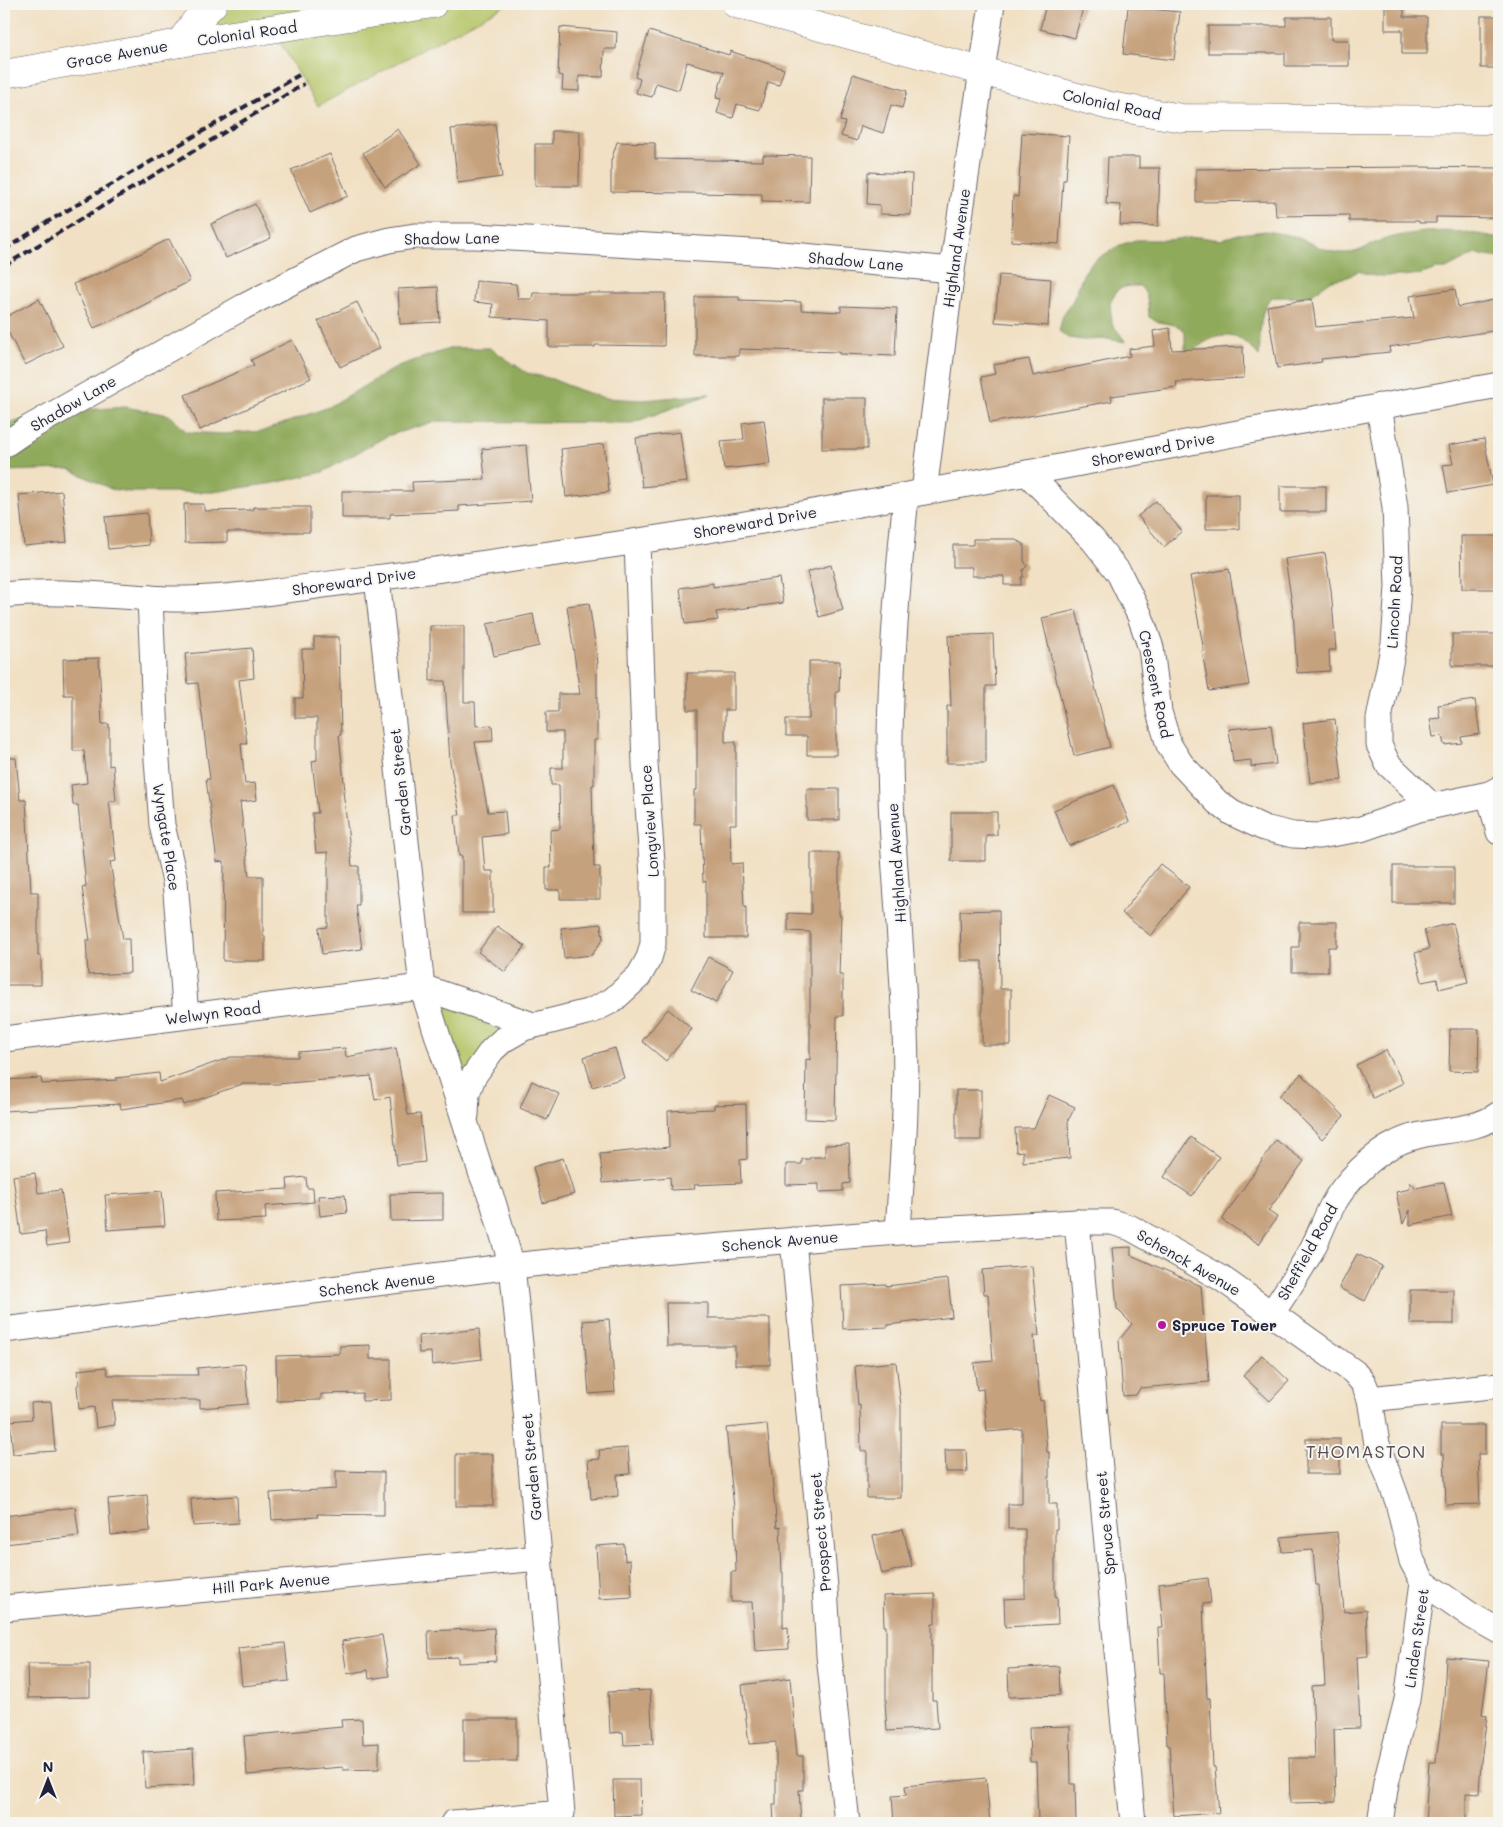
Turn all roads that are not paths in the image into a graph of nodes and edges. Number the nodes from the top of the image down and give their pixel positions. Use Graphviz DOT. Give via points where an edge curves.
graph roads {
  1 [pos="213,4"];
  2 [pos="433,4"];
  3 [pos="736,4"];
  4 [pos="992,4"];
  5 [pos="180,43"];
  6 [pos="982,72"];
  7 [pos="4,74"];
  8 [pos="1499,120"];
  9 [pos="952,270"];
  10 [pos="1499,385"];
  11 [pos="1379,406"];
  12 [pos="4,445"];
  13 [pos="1026,473"];
  14 [pos="915,494"];
  15 [pos="637,542"];
  16 [pos="377,578"];
  17 [pos="4,595"];
  18 [pos="150,598"];
  19 [pos="1494,792"];
  20 [pos="1432,806"];
  21 [pos="1499,832"];
  22 [pos="422,987"];
  23 [pos="186,1016"];
  24 [pos="533,1025"];
  25 [pos="4,1039"];
  26 [pos="1499,1114"];
  27 [pos="467,1128"];
  28 [pos="1077,1222"];
  29 [pos="898,1232"];
  30 [pos="793,1240"];
  31 [pos="512,1266"];
  32 [pos="1272,1313"];
  33 [pos="4,1330"];
  34 [pos="1499,1385"];
  35 [pos="1370,1399"];
  36 [pos="539,1558"];
  37 [pos="1424,1582"];
  38 [pos="4,1608"];
  39 [pos="1499,1631"];
  40 [pos="453,1823"];
  41 [pos="847,1823"];
  42 [pos="1133,1823"];
  43 [pos="1380,1823"];
  1 -- 5 [label="street, Grace Avenue"];
  2 -- 5 [label="street, Colonial Road"];
  3 -- 6 [label="street, Colonial Road"];
  4 -- 6 [label="street, Highland Avenue"];
  5 -- 7 [label="street, Grace Avenue"];
  6 -- 8 [label="street, Colonial Road" via="1110,106 1182,118"];
  6 -- 9 [label="street, Highland Avenue"];
  9 -- 12 [label="street, Shadow Lane" via="771,252 476,236 415,236 389,240 356,249 243,307"];
  9 -- 14 [label="street, Highland Avenue"];
  10 -- 11 [label="street, Shoreward Drive"];
  11 -- 13 [label="street, Shoreward Drive"];
  11 -- 20 [label="street, Lincoln Road" via="1396,507 1398,587 1394,643 1379,719 1379,746 1388,764"];
  13 -- 14 [label="street, Shoreward Drive"];
  13 -- 20 [label="street, Crescent Road" via="1093,540 1119,572 1151,648 1159,712 1169,745 1180,764 1217,802 1264,828 1293,835 1319,836 1362,829"];
  14 -- 15 [label="street, Shoreward Drive"];
  14 -- 29 [label="street, Highland Avenue" via="894,628 890,738 905,1033 905,1120"];
  15 -- 16 [label="street, Shoreward Drive"];
  15 -- 24 [label="street, Longview Place" via="645,764 654,877 653,944 639,976 613,1000 591,1011"];
  16 -- 18 [label="street, Shoreward Drive" via="264,593 190,599"];
  16 -- 22 [label="street, Garden Street"];
  17 -- 18 [label="street, Shoreward Drive" via="40,593"];
  18 -- 23 [label="street, Wyngate Place" via="156,760 162,825 175,881"];
  19 -- 20 [label="street, Crescent Road"];
  19 -- 21 [label="street"];
  22 -- 23 [label="street, Welwyn Road"];
  22 -- 24 [label="street"];
  22 -- 27 [label="street, Garden Street"];
  23 -- 25 [label="street, Welwyn Road"];
  24 -- 27 [label="street, Garden Street" via="503,1040 479,1068 466,1094"];
  26 -- 32 [label="street, Sheffield Road" via="1488,1122 1416,1136 1397,1143 1359,1171 1332,1205 1311,1250"];
  27 -- 31 [label="street, Garden Street"];
  28 -- 29 [label="street, Schenck Avenue"];
  28 -- 32 [label="street, Schenck Avenue" via="1112,1222 1131,1228 1221,1278"];
  28 -- 42 [label="street, Spruce Street"];
  29 -- 30 [label="street, Schenck Avenue"];
  30 -- 31 [label="street, Schenck Avenue"];
  30 -- 41 [label="street, Prospect Street"];
  31 -- 33 [label="street, Schenck Avenue"];
  31 -- 36 [label="street, Garden Street"];
  32 -- 35 [label="street, Schenck Avenue" via="1354,1372"];
  34 -- 35 [label="street"];
  35 -- 37 [label="street, Linden Street" via="1377,1444 1398,1502 1410,1556"];
  36 -- 38 [label="street, Hill Park Avenue"];
  36 -- 40 [label="street, Garden Street" via="562,1813"];
  37 -- 39 [label="street"];
  37 -- 43 [label="street, Linden Street" via="1407,1700 1386,1783"];
}
